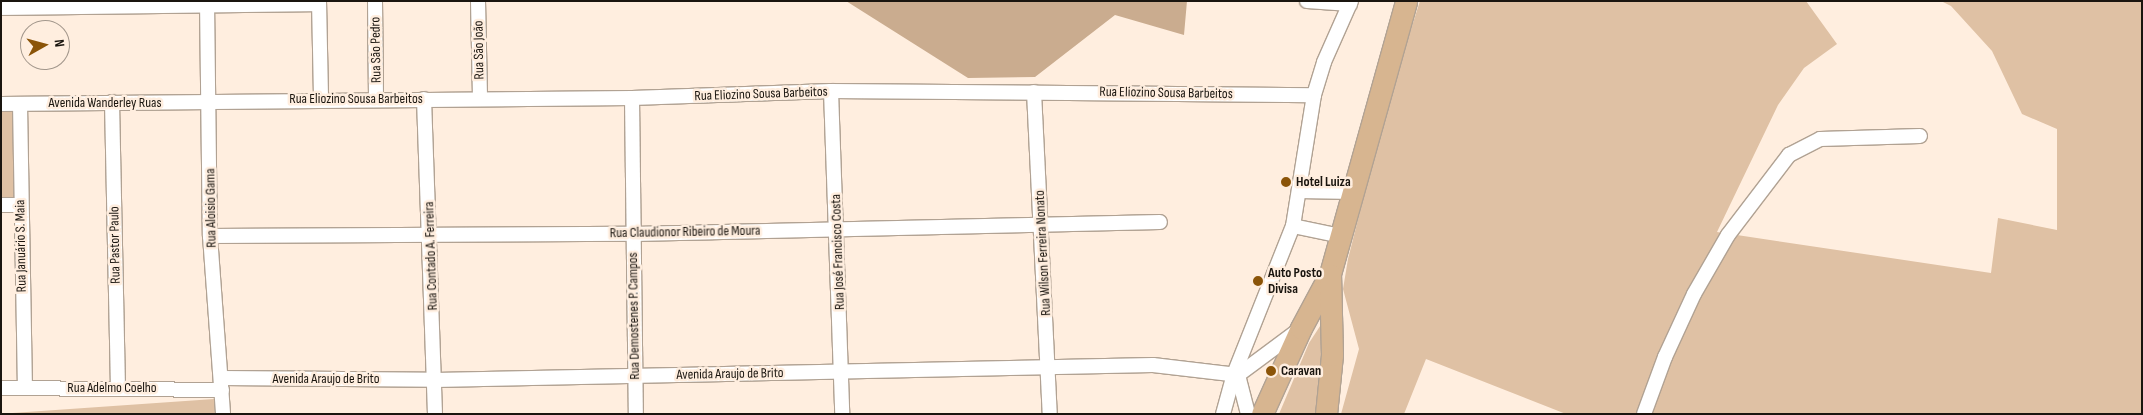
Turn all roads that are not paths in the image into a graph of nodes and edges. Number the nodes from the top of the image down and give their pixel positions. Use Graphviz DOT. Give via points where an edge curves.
graph roads {
  1 [pos="375,1"];
  2 [pos="478,1"];
  3 [pos="1307,1"];
  4 [pos="1406,1"];
  5 [pos="319,2"];
  6 [pos="1350,2"];
  7 [pos="207,3"];
  8 [pos="1,8"];
  9 [pos="831,91"];
  10 [pos="1034,92"];
  11 [pos="1314,95"];
  12 [pos="322,98"];
  13 [pos="632,98"];
  14 [pos="376,99"];
  15 [pos="424,99"];
  16 [pos="480,99"];
  17 [pos="112,102"];
  18 [pos="209,103"];
  19 [pos="1,104"];
  20 [pos="20,104"];
  21 [pos="1920,136"];
  22 [pos="1299,191"];
  23 [pos="1354,192"];
  24 [pos="1,205"];
  25 [pos="20,205"];
  26 [pos="1042,222"];
  27 [pos="1160,222"];
  28 [pos="1293,226"];
  29 [pos="838,229"];
  30 [pos="431,234"];
  31 [pos="633,234"];
  32 [pos="210,236"];
  33 [pos="1341,236"];
  34 [pos="1330,274"];
  35 [pos="1301,328"];
  36 [pos="1048,368"];
  37 [pos="841,372"];
  38 [pos="1236,375"];
  39 [pos="634,376"];
  40 [pos="435,380"];
  41 [pos="222,384"];
  42 [pos="118,387"];
  43 [pos="1,388"];
  44 [pos="25,388"];
  45 [pos="223,414"];
  46 [pos="435,414"];
  47 [pos="636,414"];
  48 [pos="842,414"];
  49 [pos="1050,414"];
  50 [pos="1223,414"];
  51 [pos="1248,414"];
  52 [pos="1262,414"];
  53 [pos="1326,414"];
  54 [pos="1644,414"];
  1 -- 14 [label="street, Rua São Pedro"];
  2 -- 16 [label="street, Rua São João"];
  3 -- 6 [label="street"];
  4 -- 23 [label="main road"];
  5 -- 7 [label="street"];
  5 -- 12 [label="street"];
  6 -- 11 [label="street" via="1324,62"];
  7 -- 8 [label="street"];
  7 -- 18 [label="street, Rua Aloisio Gama"];
  9 -- 10 [label="street, Rua Eliozino Sousa Barbeitos"];
  9 -- 13 [label="street, Rua Eliozino Sousa Barbeitos"];
  9 -- 29 [label="street, Rua José Francisco Costa"];
  10 -- 11 [label="street, Rua Eliozino Sousa Barbeitos"];
  10 -- 26 [label="street, Rua Wilson Ferreira Nonato"];
  11 -- 22 [label="street"];
  12 -- 14 [label="street, Rua Eliozino Sousa Barbeitos"];
  12 -- 18 [label="street, Rua Eliozino Sousa Barbeitos"];
  13 -- 16 [label="street, Rua Eliozino Sousa Barbeitos"];
  13 -- 31 [label="street, Rua Demostenes P. Campos"];
  14 -- 15 [label="street, Rua Eliozino Sousa Barbeitos"];
  15 -- 16 [label="street, Rua Eliozino Sousa Barbeitos"];
  15 -- 30 [label="street, Rua Contado A. Ferreira"];
  17 -- 18 [label="street, Avenida Wanderley Ruas"];
  17 -- 20 [label="street, Avenida Wanderley Ruas"];
  17 -- 42 [label="street, Rua Pastor Paulo"];
  18 -- 32 [label="street, Rua Aloisio Gama"];
  19 -- 20 [label="street, Avenida Wanderley Ruas"];
  20 -- 25 [label="street, Rua Januário S. Maia"];
  21 -- 54 [label="street" via="1820,139 1789,155 1733,227 1694,294 1664,357"];
  22 -- 23 [label="street"];
  22 -- 28 [label="street"];
  23 -- 33 [label="main road"];
  24 -- 25 [label="street"];
  25 -- 44 [label="street, Rua Januário S. Maia"];
  26 -- 27 [label="street, Rua Claudionor Ribeiro de Moura"];
  26 -- 29 [label="street, Rua Claudionor Ribeiro de Moura"];
  26 -- 36 [label="street, Rua Wilson Ferreira Nonato"];
  28 -- 33 [label="street"];
  28 -- 38 [label="street"];
  29 -- 31 [label="street, Rua Claudionor Ribeiro de Moura"];
  29 -- 37 [label="street, Rua José Francisco Costa"];
  30 -- 31 [label="street, Rua Claudionor Ribeiro de Moura"];
  30 -- 32 [label="street, Rua Claudionor Ribeiro de Moura"];
  30 -- 40 [label="street, Rua Contado A. Ferreira"];
  31 -- 39 [label="street, Rua Demostenes P. Campos"];
  32 -- 41 [label="street, Rua Aloisio Gama"];
  33 -- 34 [label="main road"];
  34 -- 35 [label="main road"];
  34 -- 53 [label="main road" via="1332,355"];
  35 -- 38 [label="street" via="1269,355"];
  35 -- 52 [label="main road"];
  36 -- 37 [label="street, Avenida Araujo de Brito"];
  36 -- 38 [label="street, Avenida Araujo de Brito" via="1153,365"];
  36 -- 49 [label="street, Rua Wilson Ferreira Nonato"];
  37 -- 39 [label="street, Avenida Araujo de Brito"];
  37 -- 48 [label="street, Rua José Francisco Costa"];
  38 -- 50 [label="street"];
  38 -- 51 [label="street"];
  39 -- 40 [label="street, Avenida Araujo de Brito"];
  39 -- 47 [label="street, Rua Demostenes P. Campos"];
  40 -- 41 [label="street, Avenida Araujo de Brito"];
  40 -- 46 [label="street, Rua Contado A. Ferreira"];
  41 -- 42 [label="street, Rua Adelmo Coelho"];
  41 -- 45 [label="street, Rua Aloisio Gama"];
  42 -- 44 [label="street, Rua Adelmo Coelho"];
  43 -- 44 [label="street, Rua Adelmo Coelho"];
}
